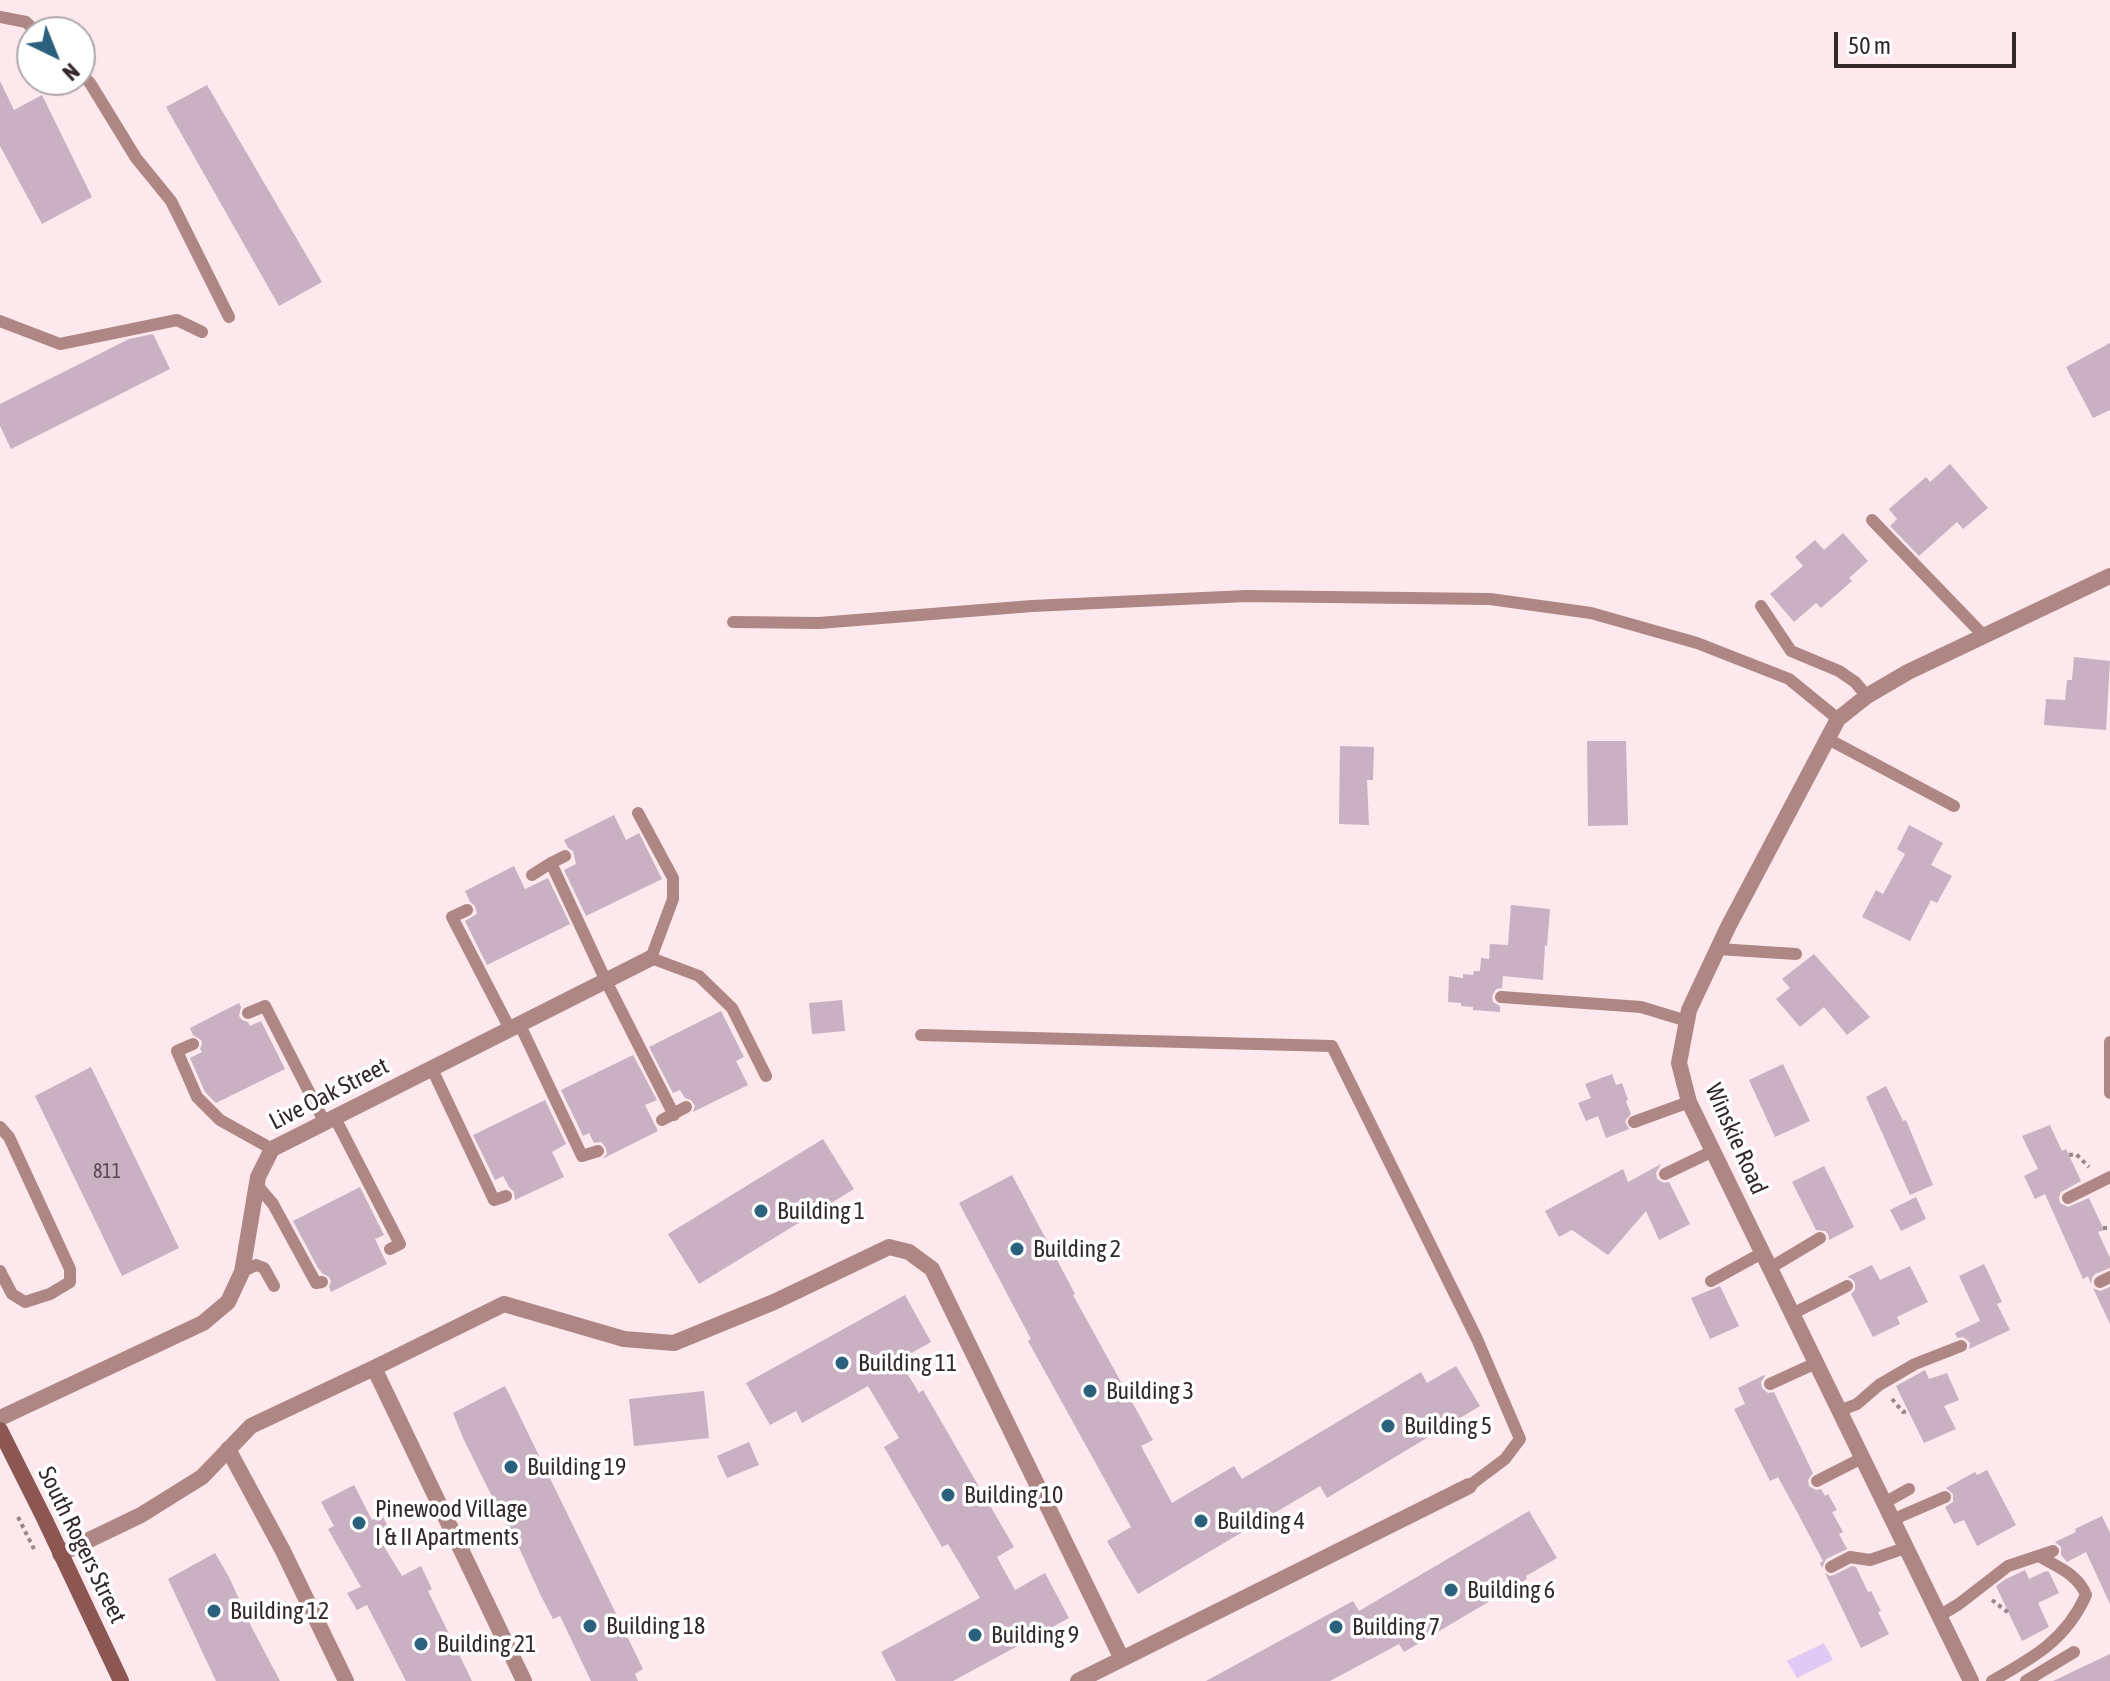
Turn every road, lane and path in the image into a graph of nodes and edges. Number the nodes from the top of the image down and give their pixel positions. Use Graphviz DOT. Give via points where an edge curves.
graph roads {
  1 [pos="96,93"];
  2 [pos="229,317"];
  3 [pos="0,321"];
  4 [pos="202,332"];
  5 [pos="1872,520"];
  6 [pos="2110,576"];
  7 [pos="1761,606"];
  8 [pos="733,622"];
  9 [pos="1984,636"];
  10 [pos="1867,696"];
  11 [pos="1838,719"];
  12 [pos="1828,739"];
  13 [pos="1954,806"];
  14 [pos="638,813"];
  15 [pos="565,856"];
  16 [pos="551,863"];
  17 [pos="532,875"];
  18 [pos="467,910"];
  19 [pos="1718,949"];
  20 [pos="1796,954"];
  21 [pos="651,958"];
  22 [pos="606,981"];
  23 [pos="1501,997"];
  24 [pos="248,1013"];
  25 [pos="1687,1021"];
  26 [pos="515,1027"];
  27 [pos="921,1035"];
  28 [pos="2110,1042"];
  29 [pos="193,1044"];
  30 [pos="432,1069"];
  31 [pos="766,1076"];
  32 [pos="2110,1093"];
  33 [pos="1689,1102"];
  34 [pos="686,1107"];
  35 [pos="330,1120"];
  36 [pos="1634,1122"];
  37 [pos="0,1127"];
  38 [pos="272,1149"];
  39 [pos="598,1151"];
  40 [pos="1713,1151"];
  41 [pos="2069,1155"];
  42 [pos="582,1156"];
  43 [pos="568,1164"];
  44 [pos="1665,1174"];
  45 [pos="2106,1179"];
  46 [pos="256,1184"];
  47 [pos="506,1196"];
  48 [pos="2068,1198"];
  49 [pos="2103,1228"];
  50 [pos="2110,1228"];
  51 [pos="1820,1238"];
  52 [pos="390,1249"];
  53 [pos="1766,1261"];
  54 [pos="0,1271"];
  55 [pos="242,1272"];
  56 [pos="1711,1281"];
  57 [pos="322,1282"];
  58 [pos="274,1286"];
  59 [pos="1847,1286"];
  60 [pos="1792,1314"];
  61 [pos="1961,1346"];
  62 [pos="1816,1363"];
  63 [pos="374,1368"];
  64 [pos="1883,1383"];
  65 [pos="1770,1384"];
  66 [pos="1839,1411"];
  67 [pos="1908,1411"];
  68 [pos="0,1418"];
  69 [pos="0,1430"];
  70 [pos="228,1449"];
  71 [pos="1862,1458"];
  72 [pos="1817,1481"];
  73 [pos="1469,1486"];
  74 [pos="1909,1489"];
  75 [pos="1945,1497"];
  76 [pos="1884,1503"];
  77 [pos="1892,1520"];
  78 [pos="1905,1548"];
  79 [pos="2053,1551"];
  80 [pos="60,1554"];
  81 [pos="2039,1556"];
  82 [pos="1831,1567"];
  83 [pos="1939,1616"];
  84 [pos="2074,1652"];
  85 [pos="1122,1659"];
  86 [pos="121,1681"];
  87 [pos="346,1681"];
  88 [pos="524,1681"];
  89 [pos="1078,1681"];
  90 [pos="1971,1681"];
  91 [pos="1992,1681"];
  92 [pos="2026,1681"];
  1 -- 2 [label="lane" via="136,158 171,201"];
  3 -- 4 [label="lane" via="60,344 177,320"];
  5 -- 9 [label="lane"];
  6 -- 9 [label="street, Winskie Road"];
  7 -- 10 [label="lane" via="1791,651 1839,671"];
  8 -- 11 [label="lane" via="819,623 1246,596 1490,599 1591,613 1697,643 1789,679"];
  9 -- 10 [label="street, Winskie Road"];
  10 -- 11 [label="street, Winskie Road"];
  11 -- 12 [label="street, Winskie Road"];
  12 -- 13 [label="lane"];
  12 -- 19 [label="street, Winskie Road"];
  14 -- 21 [label="lane" via="673,878 673,899"];
  15 -- 16 [label="lane"];
  16 -- 17 [label="lane"];
  16 -- 22 [label="lane"];
  18 -- 26 [label="lane" via="452,917"];
  19 -- 20 [label="lane"];
  19 -- 25 [label="street, Winskie Road"];
  21 -- 22 [label="street, Live Oak Street"];
  21 -- 31 [label="lane" via="699,976 732,1008"];
  22 -- 26 [label="street, Live Oak Street"];
  22 -- 34 [label="lane" via="668,1118"];
  23 -- 25 [label="lane" via="1641,1007"];
  24 -- 35 [label="lane" via="265,1006"];
  25 -- 33 [label="street, Winskie Road" via="1679,1063"];
  26 -- 30 [label="street, Live Oak Street"];
  26 -- 42 [label="lane"];
  27 -- 73 [label="lane" via="1332,1046 1477,1339 1520,1439 1505,1459"];
  28 -- 32 [label="lane"];
  29 -- 38 [label="lane" via="177,1051 197,1097 220,1120"];
  30 -- 35 [label="street, Live Oak Street"];
  30 -- 47 [label="lane" via="494,1200"];
  33 -- 36 [label="lane"];
  33 -- 40 [label="street, Winskie Road"];
  35 -- 38 [label="street, Live Oak Street"];
  35 -- 52 [label="lane" via="400,1244"];
  37 -- 54 [label="lane" via="70,1269 70,1282 25,1302 12,1294"];
  38 -- 46 [label="street, Live Oak Street"];
  39 -- 42 [label="lane"];
  40 -- 44 [label="lane"];
  40 -- 53 [label="street, Winskie Road"];
  41 -- 45 [label="path" via="2076,1154"];
  42 -- 43 [label="lane"];
  45 -- 48 [label="lane"];
  46 -- 55 [label="street, Live Oak Street"];
  46 -- 57 [label="lane" via="273,1204 316,1283"];
  49 -- 50 [label="path"];
  51 -- 53 [label="lane"];
  53 -- 56 [label="lane"];
  53 -- 60 [label="street, Winskie Road"];
  55 -- 58 [label="lane" via="256,1265 264,1268"];
  55 -- 68 [label="street, Live Oak Street" via="228,1302 203,1323"];
  59 -- 60 [label="lane"];
  60 -- 62 [label="street, Winskie Road"];
  61 -- 64 [label="lane"];
  62 -- 65 [label="lane"];
  62 -- 66 [label="street, Winskie Road"];
  63 -- 70 [label="street" via="251,1426"];
  63 -- 85 [label="street" via="504,1304 624,1339 674,1343 889,1247 909,1252 932,1269"];
  63 -- 88 [label="street"];
  64 -- 66 [label="lane"];
  64 -- 67 [label="path" via="1896,1406"];
  66 -- 71 [label="street, Winskie Road"];
  69 -- 80 [label="street, South Rogers Street"];
  70 -- 80 [label="street" via="202,1477 141,1515"];
  70 -- 87 [label="street"];
  71 -- 72 [label="lane"];
  71 -- 76 [label="street, Winskie Road"];
  73 -- 85 [label="street"];
  74 -- 76 [label="lane"];
  75 -- 77 [label="lane"];
  76 -- 77 [label="street, Winskie Road"];
  77 -- 78 [label="street, Winskie Road"];
  78 -- 82 [label="lane" via="1870,1560 1850,1557"];
  78 -- 83 [label="street, Winskie Road"];
  79 -- 81 [label="lane"];
  80 -- 86 [label="street, South Rogers Street"];
  81 -- 83 [label="lane" via="2008,1566"];
  81 -- 91 [label="lane" via="2068,1572 2086,1595 2051,1645"];
  83 -- 90 [label="street, Winskie Road"];
  84 -- 92 [label="lane"];
  85 -- 89 [label="street"];
}
